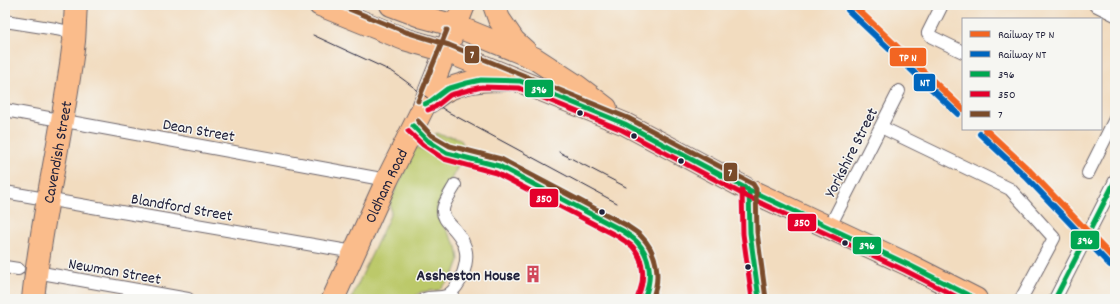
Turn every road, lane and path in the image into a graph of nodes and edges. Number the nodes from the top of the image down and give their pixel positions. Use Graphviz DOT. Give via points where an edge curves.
graph roads {
  1 [pos="76,5"];
  2 [pos="320,5"];
  3 [pos="391,5"];
  4 [pos="464,5"];
  5 [pos="494,5"];
  6 [pos="942,5"];
  7 [pos="1095,5"];
  8 [pos="1115,15"];
  9 [pos="5,21"];
  10 [pos="456,26"];
  11 [pos="74,40"];
  12 [pos="446,51"];
  13 [pos="962,52"];
  14 [pos="534,58"];
  15 [pos="520,81"];
  16 [pos="899,91"];
  17 [pos="425,104"];
  18 [pos="5,110"];
  19 [pos="63,121"];
  20 [pos="1109,123"];
  21 [pos="626,124"];
  22 [pos="881,126"];
  23 [pos="1088,173"];
  24 [pos="387,180"];
  25 [pos="1115,181"];
  26 [pos="455,185"];
  27 [pos="5,192"];
  28 [pos="48,200"];
  29 [pos="829,228"];
  30 [pos="354,252"];
  31 [pos="5,267"];
  32 [pos="27,271"];
  33 [pos="32,299"];
  34 [pos="188,299"];
  35 [pos="333,299"];
  36 [pos="424,299"];
  37 [pos="976,299"];
  38 [pos="1021,299"];
  39 [pos="1055,299"];
  1 -- 11 [label="highway, Cavendish Street"];
  2 -- 12 [label="highway" via="404,38"];
  3 -- 10 [label="highway"];
  4 -- 10 [label="highway, Oldham Road"];
  5 -- 14 [label="highway" via="499,20 514,41"];
  6 -- 13 [label="street" via="928,33"];
  7 -- 8 [label="street"];
  9 -- 11 [label="street" via="60,30"];
  10 -- 12 [label="highway, Oldham Road"];
  10 -- 14 [label="highway"];
  11 -- 19 [label="highway, Cavendish Street"];
  12 -- 15 [label="highway"];
  12 -- 17 [label="highway, Oldham Road"];
  14 -- 21 [label="highway" via="577,86"];
  15 -- 17 [label="highway" via="467,82 447,89"];
  15 -- 21 [label="highway"];
  16 -- 22 [label="street, Yorkshire Street"];
  17 -- 24 [label="highway, Oldham Road"];
  18 -- 19 [label="street, Dean Street"];
  19 -- 24 [label="street, Dean Street"];
  19 -- 28 [label="highway, Cavendish Street"];
  20 -- 23 [label="street"];
  21 -- 29 [label="highway" via="749,190"];
  22 -- 29 [label="street, Yorkshire Street"];
  22 -- 38 [label="street" via="1010,190 1054,238"];
  24 -- 30 [label="highway, Oldham Road"];
  25 -- 39 [label="street"];
  26 -- 36 [label="street" via="443,210 445,219 461,238 467,257 465,269 462,278 449,294"];
  27 -- 28 [label="street, Blandford Street"];
  28 -- 30 [label="street, Blandford Street"];
  28 -- 32 [label="highway, Cavendish Street"];
  29 -- 37 [label="highway"];
  30 -- 35 [label="highway, Oldham Road"];
  31 -- 32 [label="street, Newman Street"];
  32 -- 33 [label="highway, Cavendish Street"];
  32 -- 34 [label="street, Newman Street"];
}
